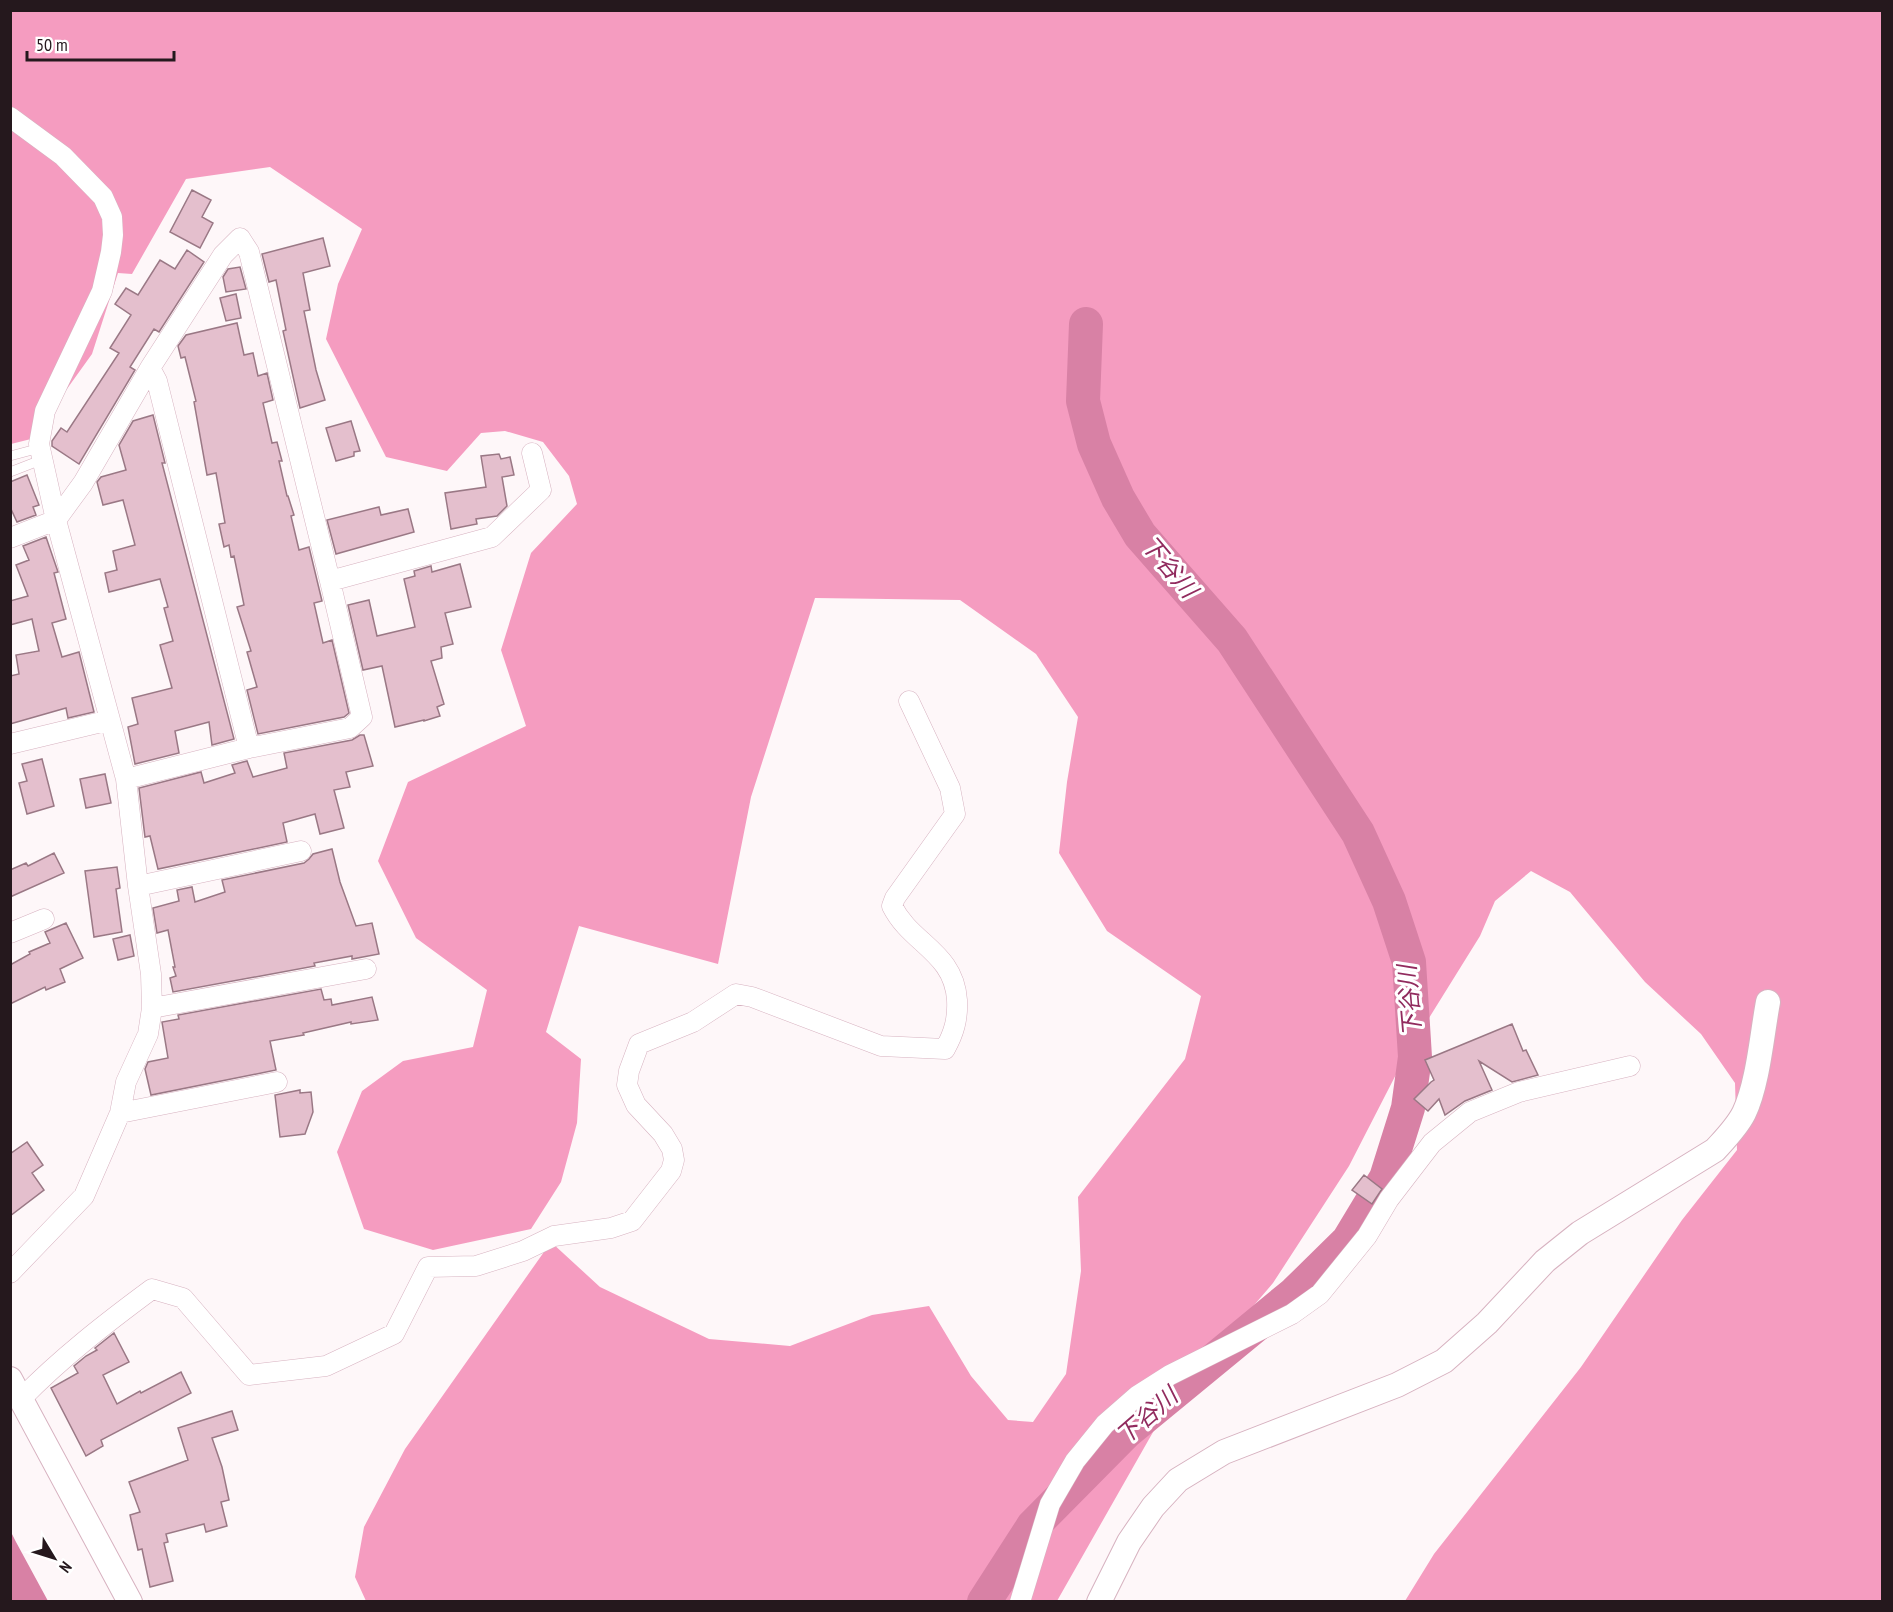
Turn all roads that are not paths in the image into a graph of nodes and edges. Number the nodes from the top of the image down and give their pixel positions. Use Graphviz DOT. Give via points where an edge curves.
graph roads {
  1 [pos="10,117"];
  2 [pos="150,368"];
  3 [pos="532,453"];
  4 [pos="40,454"];
  5 [pos="10,456"];
  6 [pos="10,472"];
  7 [pos="56,519"];
  8 [pos="10,538"];
  9 [pos="330,581"];
  10 [pos="909,701"];
  11 [pos="110,720"];
  12 [pos="10,744"];
  13 [pos="249,748"];
  14 [pos="126,779"];
  15 [pos="301,851"];
  16 [pos="138,886"];
  17 [pos="44,919"];
  18 [pos="10,933"];
  19 [pos="366,969"];
  20 [pos="1768,1002"];
  21 [pos="152,1008"];
  22 [pos="1630,1066"];
  23 [pos="278,1082"];
  24 [pos="120,1113"];
  25 [pos="10,1273"];
  26 [pos="16,1389"];
  27 [pos="130,1602"];
  28 [pos="1020,1602"];
  29 [pos="1099,1602"];
  1 -- 4 [label="street" via="63,156 103,197 113,235 102,291 45,411"];
  2 -- 7 [label="street" via="83,483"];
  2 -- 9 [label="street" via="223,255 240,238 249,252"];
  2 -- 13 [label="street" via="158,381"];
  3 -- 9 [label="street" via="541,490 492,537"];
  4 -- 5 [label="lane"];
  4 -- 6 [label="lane"];
  4 -- 7 [label="street"];
  7 -- 8 [label="street"];
  7 -- 11 [label="street"];
  9 -- 13 [label="street" via="362,717 350,728"];
  10 -- 26 [label="street" via="950,788 955,814 892,906 953,975 958,1015 945,1049 881,1046 736,994 693,1022 639,1044 627,1085 636,1105 663,1134 674,1160 671,1171 632,1221 554,1236 476,1266 428,1267 394,1334 326,1366 249,1375 183,1298 152,1289 42,1377"];
  11 -- 12 [label="street"];
  11 -- 14 [label="street"];
  13 -- 14 [label="street"];
  14 -- 16 [label="street"];
  15 -- 16 [label="street"];
  16 -- 21 [label="street"];
  17 -- 18 [label="street"];
  19 -- 21 [label="street"];
  20 -- 29 [label="street" via="1753,1087 1744,1113 1715,1150 1580,1233 1545,1261 1487,1323 1444,1361 1397,1385 1224,1452 1178,1480 1129,1542"];
  21 -- 24 [label="street" via="148,1034 126,1082"];
  22 -- 28 [label="street" via="1519,1092 1470,1113 1432,1143 1389,1199 1367,1236 1320,1294 1292,1314 1170,1375 1113,1417 1075,1461 1050,1504"];
  23 -- 24 [label="street"];
  24 -- 25 [label="street" via="84,1196"];
  26 -- 27 [label="street"];
}
